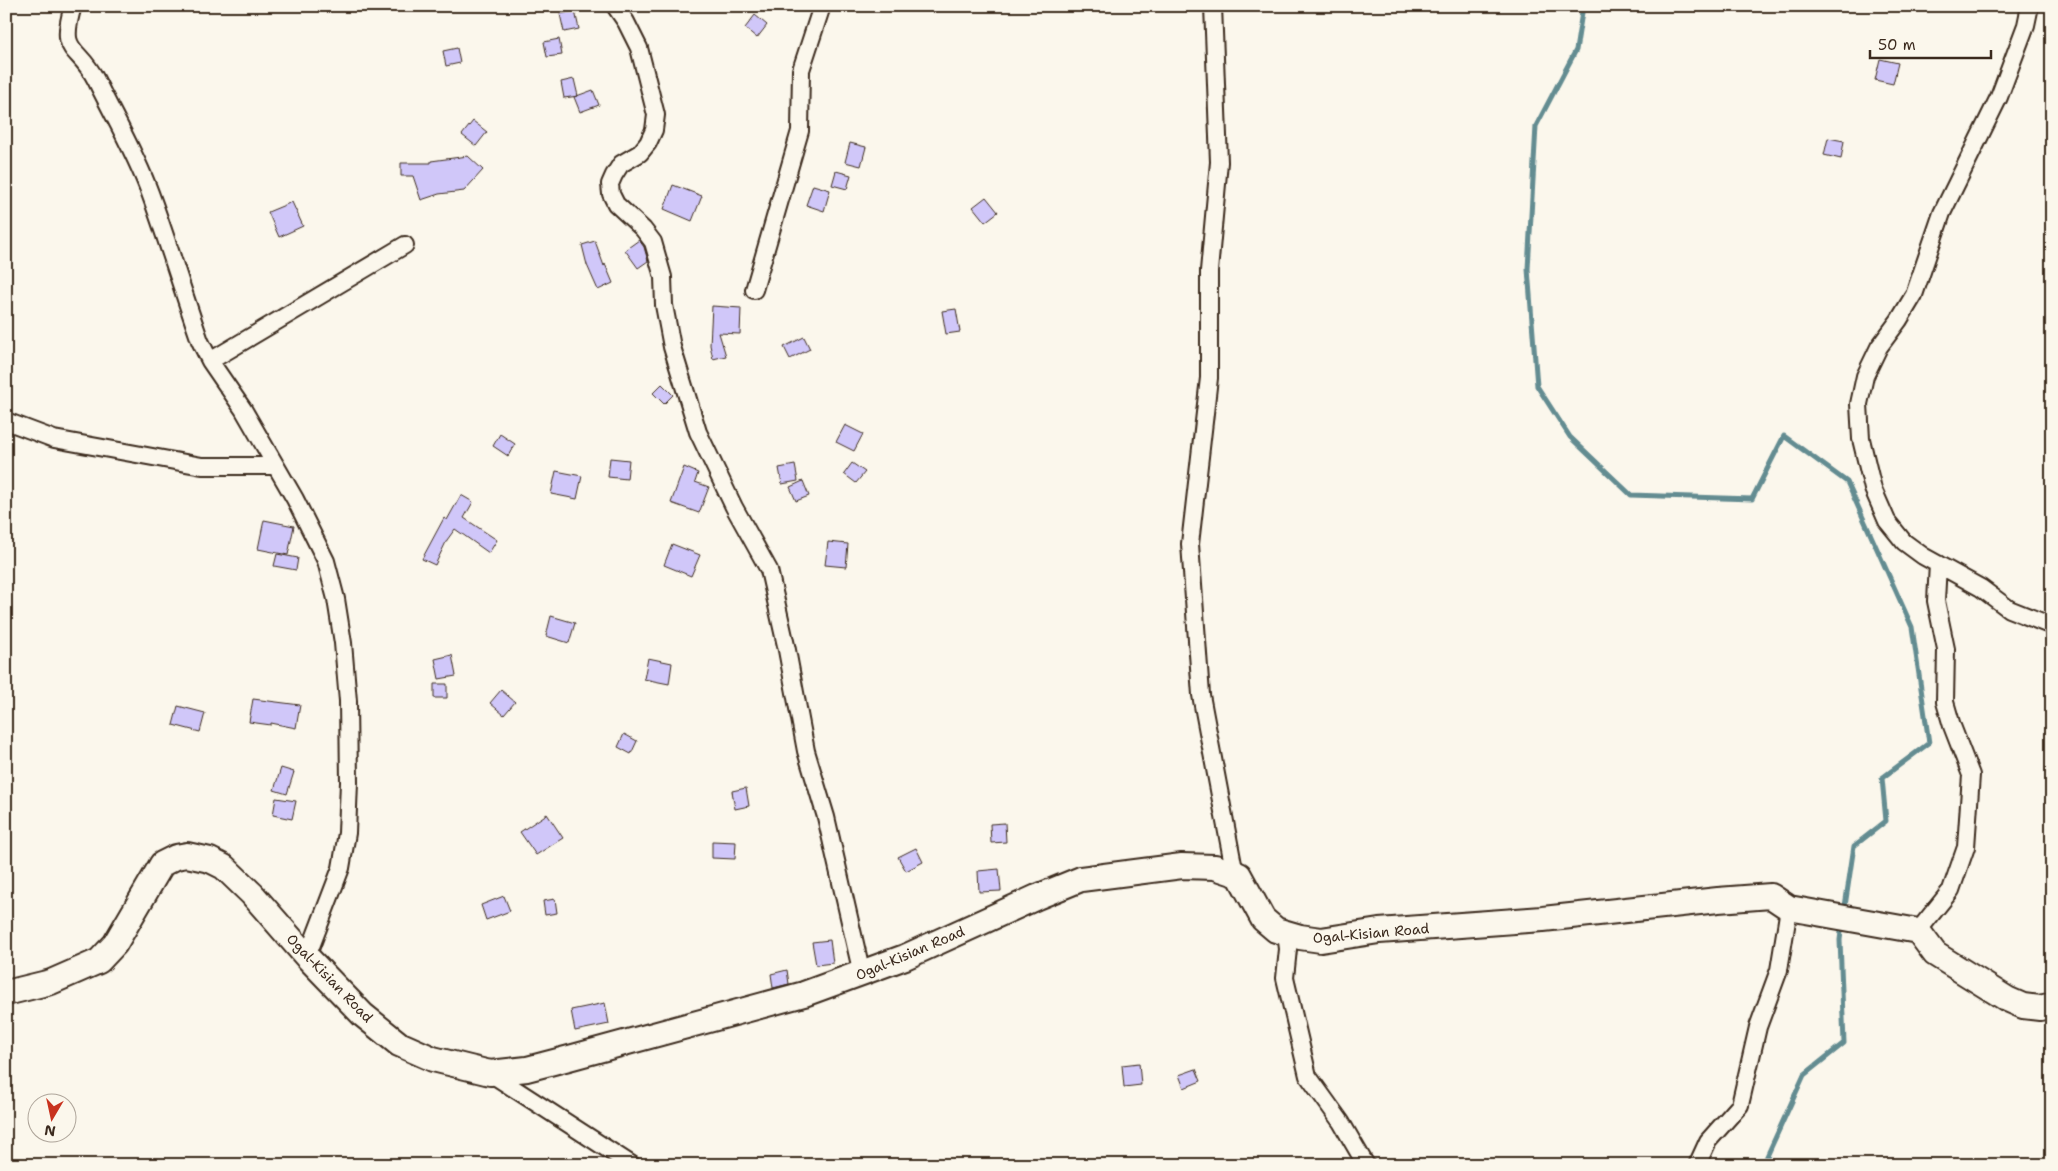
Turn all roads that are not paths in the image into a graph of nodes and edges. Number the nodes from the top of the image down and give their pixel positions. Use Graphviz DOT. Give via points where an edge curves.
graph roads {
  1 [pos="73,6"];
  2 [pos="615,6"];
  3 [pos="822,6"];
  4 [pos="1213,6"];
  5 [pos="2030,6"];
  6 [pos="405,245"];
  7 [pos="754,290"];
  8 [pos="210,361"];
  9 [pos="6,421"];
  10 [pos="276,466"];
  11 [pos="1938,564"];
  12 [pos="2052,626"];
  13 [pos="1238,875"];
  14 [pos="1789,908"];
  15 [pos="1918,931"];
  16 [pos="1286,933"];
  17 [pos="307,958"];
  18 [pos="862,974"];
  19 [pos="6,994"];
  20 [pos="2048,1011"];
  21 [pos="490,1073"];
  22 [pos="632,1165"];
  23 [pos="1366,1165"];
  24 [pos="1696,1165"];
  1 -- 8 [label="street" via="68,42 95,78 138,165"];
  2 -- 18 [label="street" via="639,48 656,115 648,143 640,153 621,164 614,175 610,184 612,194 616,204 653,242 663,277 672,347 698,432 769,570 806,751 826,817"];
  3 -- 7 [label="street" via="801,70 800,131"];
  4 -- 13 [label="street" via="1219,162 1209,271 1209,378 1190,544 1202,695 1233,864"];
  5 -- 11 [label="street" via="1999,98 1942,213 1914,295 1879,347 1865,376 1859,404 1861,439 1873,489 1887,521 1904,542"];
  6 -- 8 [label="street"];
  8 -- 10 [label="street"];
  9 -- 10 [label="street" via="54,439 202,466"];
  10 -- 17 [label="street" via="326,561 342,634 348,701 350,782 347,833 341,868"];
  11 -- 12 [label="street" via="2010,609"];
  11 -- 15 [label="street" via="1936,601 1946,649 1945,702 1972,775 1966,847 1951,890"];
  13 -- 16 [label="main road, Ogal-Kisian Road" via="1263,919 1276,930"];
  13 -- 18 [label="main road, Ogal-Kisian Road" via="1215,867 1182,866 1081,879"];
  14 -- 15 [label="main road, Ogal-Kisian Road"];
  14 -- 16 [label="main road, Ogal-Kisian Road" via="1771,896 1322,940"];
  14 -- 24 [label="street" via="1778,970 1758,1027 1740,1105 1708,1141"];
  15 -- 20 [label="main road" via="1935,954 2006,999"];
  16 -- 23 [label="street" via="1285,978 1308,1076 1341,1122"];
  17 -- 19 [label="main road, Ogal-Kisian Road" via="252,894 224,868 210,860 187,855 162,864 115,944 99,962 51,982"];
  17 -- 21 [label="main road, Ogal-Kisian Road" via="363,1015 399,1044 433,1059"];
  18 -- 21 [label="main road, Ogal-Kisian Road" via="804,994 646,1038 527,1069"];
  21 -- 22 [label="street"];
}
